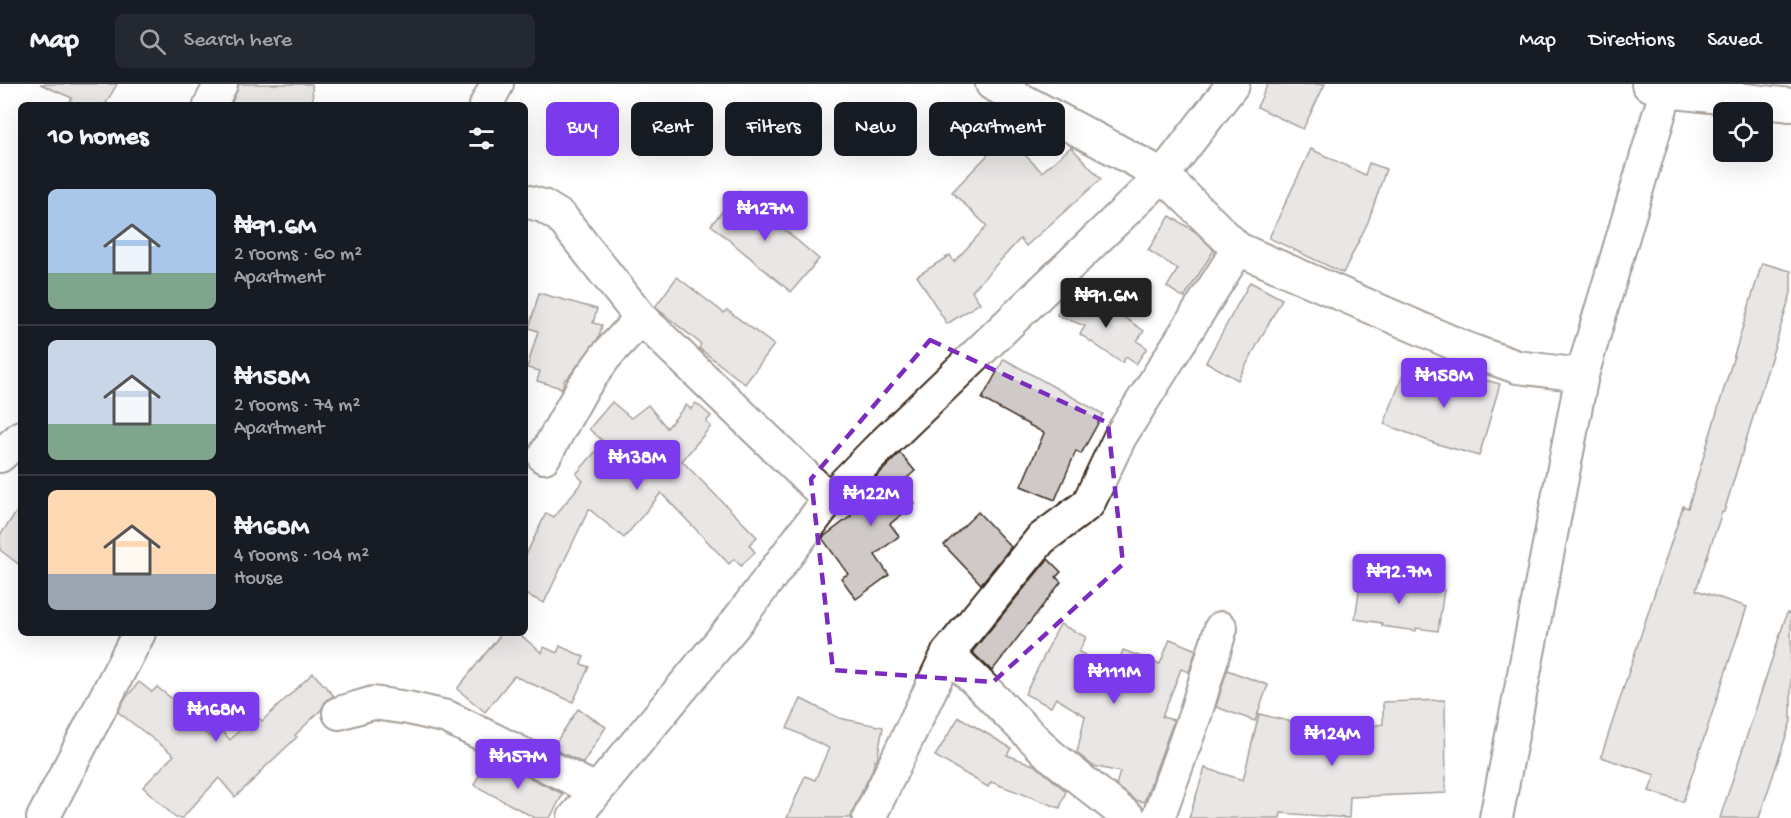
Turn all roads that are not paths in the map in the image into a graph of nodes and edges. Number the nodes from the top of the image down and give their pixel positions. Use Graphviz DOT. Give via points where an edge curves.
graph roads {
  1 [pos="221,84"];
  2 [pos="497,84"];
  3 [pos="992,84"];
  4 [pos="1233,84"];
  5 [pos="1657,87"];
  6 [pos="212,102"];
  7 [pos="488,102"];
  8 [pos="1791,105"];
  9 [pos="1163,175"];
  10 [pos="528,202"];
  11 [pos="1238,249"];
  12 [pos="641,318"];
  13 [pos="1582,375"];
  14 [pos="18,439"];
  15 [pos="0,456"];
  16 [pos="544,457"];
  17 [pos="829,499"];
  18 [pos="1221,628"];
  19 [pos="137,636"];
  20 [pos="948,653"];
  21 [pos="339,714"];
  22 [pos="596,790"];
  23 [pos="43,818"];
  24 [pos="574,818"];
  25 [pos="869,818"];
  26 [pos="1129,818"];
  27 [pos="1158,818"];
  28 [pos="1497,818"];
  1 -- 6 [label="street"];
  2 -- 7 [label="street"];
  3 -- 9 [label="street"];
  4 -- 9 [label="street"];
  5 -- 8 [label="street"];
  5 -- 13 [label="street"];
  9 -- 11 [label="street"];
  9 -- 17 [label="street"];
  10 -- 12 [label="street" via="561,217"];
  11 -- 13 [label="street" via="1467,349 1517,367"];
  11 -- 20 [label="street" via="1120,437 1088,504 1041,539"];
  12 -- 16 [label="street" via="588,381"];
  12 -- 17 [label="street"];
  13 -- 28 [label="street"];
  14 -- 15 [label="street"];
  17 -- 22 [label="street" via="735,624"];
  18 -- 27 [label="street"];
  19 -- 23 [label="street"];
  20 -- 25 [label="street"];
  20 -- 26 [label="street" via="1048,754"];
  21 -- 22 [label="street" via="373,703 447,717"];
  22 -- 24 [label="street"];
}
